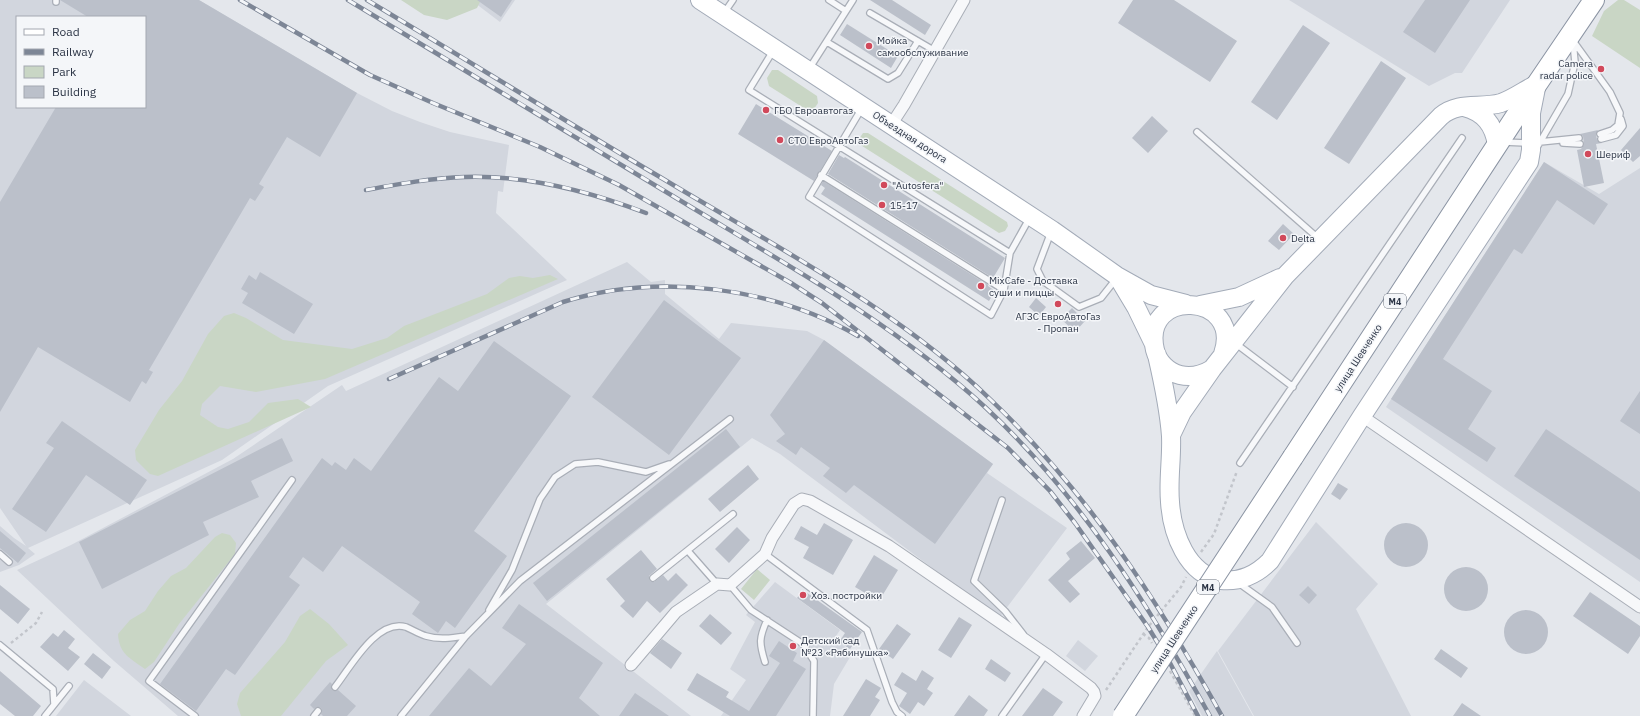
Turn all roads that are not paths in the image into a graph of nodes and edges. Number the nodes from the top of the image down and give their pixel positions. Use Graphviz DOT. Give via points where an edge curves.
graph roads {
  1 [pos="700,0"];
  2 [pos="733,0"];
  3 [pos="829,0"];
  4 [pos="853,0"];
  5 [pos="964,0"];
  6 [pos="1594,0"];
  7 [pos="846,11"];
  8 [pos="870,13"];
  9 [pos="723,15"];
  10 [pos="1571,39"];
  11 [pos="918,41"];
  12 [pos="827,42"];
  13 [pos="775,49"];
  14 [pos="934,52"];
  15 [pos="808,71"];
  16 [pos="1537,84"];
  17 [pos="863,106"];
  18 [pos="1459,106"];
  19 [pos="891,124"];
  20 [pos="1196,132"];
  21 [pos="1601,137"];
  22 [pos="1462,138"];
  23 [pos="1580,141"];
  24 [pos="1540,142"];
  25 [pos="1498,144"];
  26 [pos="839,145"];
  27 [pos="821,175"];
  28 [pos="1030,216"];
  29 [pos="1052,230"];
  30 [pos="1320,240"];
  31 [pos="1010,253"];
  32 [pos="1117,276"];
  33 [pos="1285,276"];
  34 [pos="1004,290"];
  35 [pos="1193,305"];
  36 [pos="1155,348"];
  37 [pos="1228,348"];
  38 [pos="1212,369"];
  39 [pos="1293,387"];
  40 [pos="1362,416"];
  41 [pos="730,419"];
  42 [pos="1171,436"];
  43 [pos="673,463"];
  44 [pos="1240,463"];
  45 [pos="292,480"];
  46 [pos="1002,500"];
  47 [pos="733,514"];
  48 [pos="688,551"];
  49 [pos="0,554"];
  50 [pos="765,554"];
  51 [pos="9,562"];
  52 [pos="653,578"];
  53 [pos="1234,580"];
  54 [pos="717,584"];
  55 [pos="730,585"];
  56 [pos="1640,607"];
  57 [pos="485,618"];
  58 [pos="767,620"];
  59 [pos="466,636"];
  60 [pos="1297,643"];
  61 [pos="1030,644"];
  62 [pos="2,647"];
  63 [pos="1046,654"];
  64 [pos="765,662"];
  65 [pos="631,665"];
  66 [pos="69,686"];
  67 [pos="335,687"];
  68 [pos="54,704"];
  69 [pos="45,716"];
  70 [pos="195,716"];
  71 [pos="401,716"];
  72 [pos="813,716"];
  73 [pos="902,716"];
  74 [pos="1002,716"];
  75 [pos="1083,716"];
  76 [pos="1123,716"];
  1 -- 9 [label="main road, Объездная дорога"];
  2 -- 9 [label="lane"];
  3 -- 7 [label="lane"];
  4 -- 7 [label="lane"];
  5 -- 14 [label="street"];
  6 -- 10 [label="highway, улица Шевченко / M4"];
  7 -- 12 [label="lane"];
  8 -- 11 [label="lane"];
  9 -- 13 [label="main road, Объездная дорога"];
  10 -- 16 [label="highway, улица Шевченко / M4"];
  10 -- 21 [label="lane" via="1610,92 1620,113 1618,125"];
  10 -- 24 [label="lane" via="1575,62 1568,94"];
  11 -- 12 [label="lane" via="898,73 888,79"];
  11 -- 14 [label="lane"];
  12 -- 15 [label="lane"];
  13 -- 15 [label="main road, Объездная дорога"];
  13 -- 26 [label="lane" via="749,90"];
  14 -- 19 [label="street"];
  15 -- 17 [label="main road, Объездная дорога"];
  16 -- 18 [label="main road" via="1501,102"];
  16 -- 24 [label="main road" via="1531,113"];
  16 -- 25 [label="highway, улица Шевченко / M4"];
  17 -- 19 [label="main road, Объездная дорога"];
  17 -- 26 [label="lane"];
  18 -- 25 [label="main road" via="1482,115 1490,123"];
  18 -- 30 [label="main road" via="1441,116"];
  19 -- 28 [label="main road, Объездная дорога"];
  20 -- 30 [label="lane"];
  22 -- 39 [label="lane"];
  23 -- 24 [label="lane"];
  24 -- 25 [label="lane"];
  24 -- 40 [label="main road"];
  25 -- 76 [label="highway, улица Шевченко / M4, bridge"];
  26 -- 27 [label="lane"];
  26 -- 31 [label="lane"];
  27 -- 34 [label="lane"];
  27 -- 34 [label="lane" via="809,197 991,315"];
  28 -- 29 [label="main road, Объездная дорога"];
  28 -- 31 [label="lane"];
  29 -- 32 [label="main road, Объездная дорога"];
  29 -- 32 [label="lane" via="1037,269 1043,281 1080,307 1101,298"];
  30 -- 33 [label="main road"];
  31 -- 34 [label="lane"];
  32 -- 35 [label="main road, Объездная дорога" via="1151,295"];
  32 -- 36 [label="main road"];
  33 -- 35 [label="main road" via="1238,297"];
  33 -- 37 [label="main road"];
  35 -- 36 [label="main road" via="1176,306 1162,316 1156,325"];
  35 -- 37 [label="main road" via="1216,315 1224,330"];
  36 -- 38 [label="main road" via="1165,367 1178,374 1199,375"];
  36 -- 42 [label="main road" via="1164,383"];
  37 -- 38 [label="main road"];
  37 -- 39 [label="lane"];
  38 -- 42 [label="main road" via="1182,412"];
  39 -- 44 [label="lane"];
  40 -- 53 [label="main road" via="1270,562 1254,575"];
  40 -- 56 [label="street"];
  41 -- 43 [label="lane"];
  42 -- 53 [label="main road" via="1170,503 1181,545 1186,555 1202,572 1218,579"];
  43 -- 57 [label="lane" via="520,581"];
  43 -- 57 [label="lane" via="646,472 598,462 575,464 555,477 540,499 512,570"];
  45 -- 70 [label="lane" via="149,681"];
  46 -- 61 [label="lane" via="974,580 1005,611"];
  47 -- 48 [label="lane"];
  48 -- 52 [label="lane"];
  48 -- 54 [label="lane"];
  49 -- 51 [label="lane"];
  50 -- 55 [label="street"];
  50 -- 61 [label="street" via="794,504 802,499 810,501 889,546"];
  50 -- 73 [label="lane" via="867,630 892,702"];
  53 -- 60 [label="lane" via="1272,607"];
  54 -- 55 [label="street"];
  54 -- 65 [label="street" via="676,612"];
  55 -- 58 [label="lane" via="751,610"];
  57 -- 59 [label="lane"];
  58 -- 64 [label="lane" via="760,646"];
  58 -- 72 [label="lane" via="803,644 814,661"];
  59 -- 67 [label="lane" via="444,639 426,636 405,627 391,627 375,636"];
  59 -- 71 [label="lane"];
  61 -- 63 [label="street"];
  62 -- 68 [label="lane" via="53,689"];
  63 -- 74 [label="lane"];
  63 -- 75 [label="street" via="1094,692 1093,702"];
  66 -- 68 [label="lane"];
  68 -- 69 [label="lane"];
}
